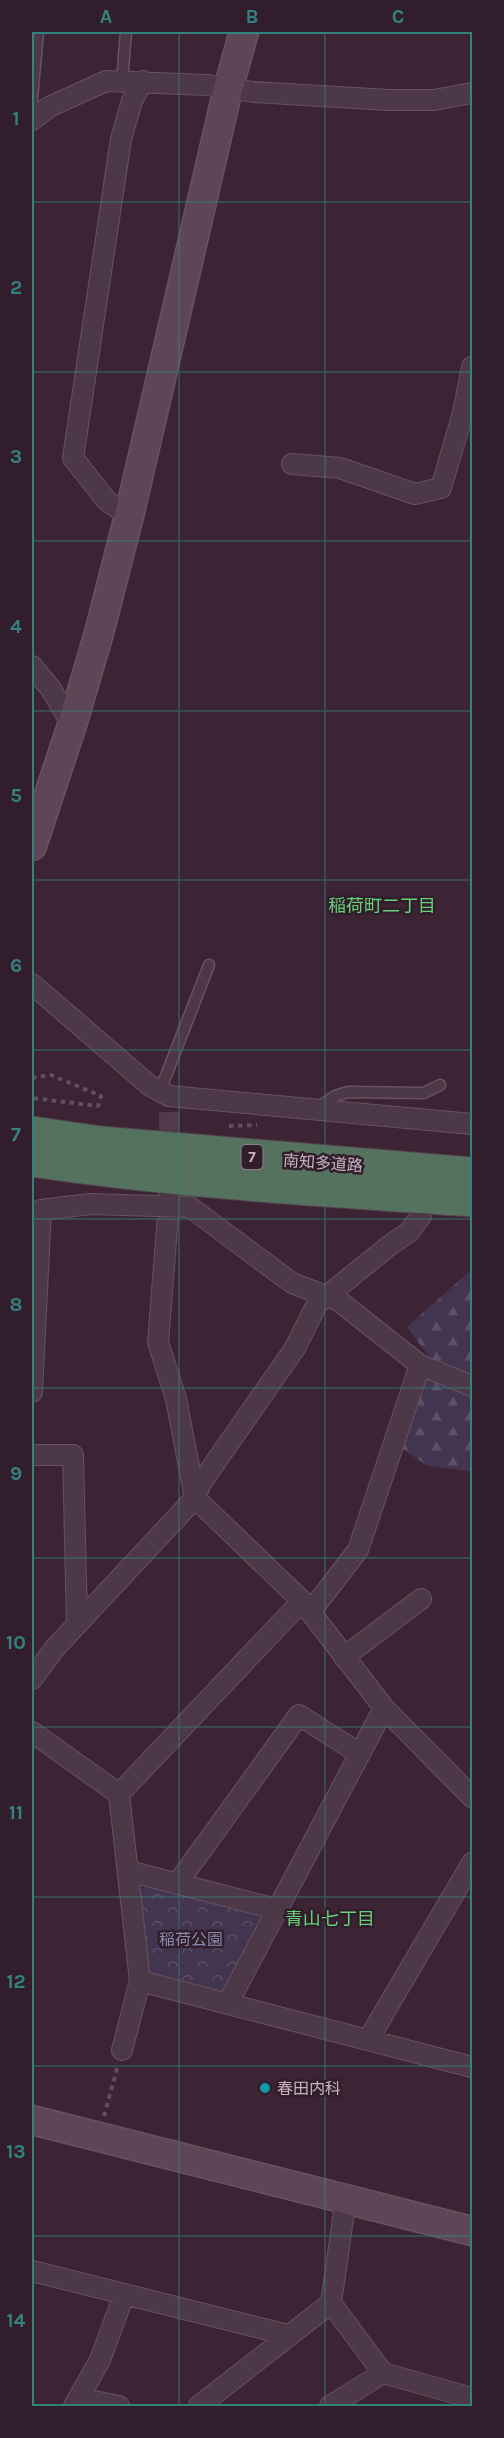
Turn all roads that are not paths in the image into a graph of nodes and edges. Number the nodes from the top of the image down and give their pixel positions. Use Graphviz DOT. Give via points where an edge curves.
graph roads {
  1 [pos="38,32"];
  2 [pos="126,32"];
  3 [pos="244,32"];
  4 [pos="122,81"];
  5 [pos="143,81"];
  6 [pos="228,89"];
  7 [pos="472,93"];
  8 [pos="32,119"];
  9 [pos="472,367"];
  10 [pos="292,464"];
  11 [pos="129,516"];
  12 [pos="32,666"];
  13 [pos="72,725"];
  14 [pos="32,846"];
  15 [pos="209,965"];
  16 [pos="32,984"];
  17 [pos="440,1085"];
  18 [pos="166,1100"];
  19 [pos="315,1110"];
  20 [pos="472,1124"];
  21 [pos="32,1133"];
  22 [pos="32,1160"];
  23 [pos="472,1174"];
  24 [pos="170,1197"];
  25 [pos="472,1200"];
  26 [pos="421,1216"];
  27 [pos="325,1297"];
  28 [pos="420,1365"];
  29 [pos="472,1386"];
  30 [pos="32,1392"];
  31 [pos="32,1455"];
  32 [pos="195,1498"];
  33 [pos="421,1599"];
  34 [pos="306,1606"];
  35 [pos="77,1624"];
  36 [pos="344,1657"];
  37 [pos="32,1679"];
  38 [pos="384,1708"];
  39 [pos="32,1732"];
  40 [pos="360,1754"];
  41 [pos="119,1794"];
  42 [pos="472,1797"];
  43 [pos="472,1863"];
  44 [pos="128,1871"];
  45 [pos="177,1884"];
  46 [pos="276,1910"];
  47 [pos="140,1982"];
  48 [pos="228,2003"];
  49 [pos="368,2040"];
  50 [pos="122,2049"];
  51 [pos="472,2067"];
  52 [pos="32,2120"];
  53 [pos="346,2198"];
  54 [pos="472,2230"];
  55 [pos="32,2271"];
  56 [pos="124,2295"];
  57 [pos="332,2303"];
  58 [pos="288,2336"];
  59 [pos="382,2373"];
  60 [pos="472,2398"];
  61 [pos="76,2402"];
  62 [pos="119,2406"];
  63 [pos="199,2406"];
  64 [pos="330,2406"];
  1 -- 8 [label="lane"];
  2 -- 4 [label="lane"];
  3 -- 6 [label="street"];
  4 -- 5 [label="street"];
  4 -- 8 [label="street" via="106,81"];
  5 -- 6 [label="street"];
  5 -- 11 [label="street" via="132,101 121,139 73,458 107,501"];
  6 -- 7 [label="street" via="422,100"];
  6 -- 11 [label="street"];
  9 -- 10 [label="street" via="441,488 415,494 340,468"];
  11 -- 13 [label="street"];
  12 -- 13 [label="street"];
  13 -- 14 [label="street"];
  15 -- 18 [label="lane"];
  16 -- 18 [label="street"];
  17 -- 19 [label="lane" via="424,1094 348,1092"];
  18 -- 19 [label="street"];
  19 -- 20 [label="street"];
  21 -- 23 [label="highway, 南知多道路 / 7" via="125,1145"];
  22 -- 25 [label="highway, 南知多道路 / 7" via="102,1171 275,1187"];
  24 -- 27 [label="street" via="190,1207 292,1283"];
  24 -- 30 [label="street" via="41,1210"];
  24 -- 32 [label="street" via="158,1342 177,1399"];
  26 -- 27 [label="street" via="409,1232"];
  27 -- 28 [label="street" via="339,1301"];
  27 -- 32 [label="street" via="317,1304 296,1348 201,1483"];
  28 -- 29 [label="street"];
  28 -- 34 [label="street" via="358,1550"];
  31 -- 35 [label="street" via="73,1455"];
  32 -- 34 [label="street"];
  32 -- 35 [label="street"];
  33 -- 36 [label="street"];
  34 -- 36 [label="street"];
  34 -- 41 [label="street"];
  35 -- 37 [label="street"];
  36 -- 38 [label="street"];
  38 -- 40 [label="street"];
  38 -- 42 [label="street"];
  39 -- 41 [label="street"];
  40 -- 45 [label="street" via="299,1715"];
  40 -- 46 [label="street"];
  41 -- 44 [label="street"];
  43 -- 49 [label="street"];
  44 -- 45 [label="street"];
  44 -- 47 [label="street"];
  45 -- 46 [label="street"];
  46 -- 48 [label="street"];
  47 -- 48 [label="street"];
  47 -- 50 [label="street"];
  48 -- 49 [label="street"];
  49 -- 51 [label="street"];
  52 -- 53 [label="street"];
  53 -- 54 [label="street"];
  53 -- 57 [label="street"];
  55 -- 56 [label="street"];
  56 -- 58 [label="street"];
  56 -- 61 [label="street" via="100,2360"];
  57 -- 58 [label="street"];
  57 -- 59 [label="street"];
  58 -- 63 [label="street"];
  59 -- 60 [label="street"];
  59 -- 64 [label="street"];
  61 -- 62 [label="street"];
}
